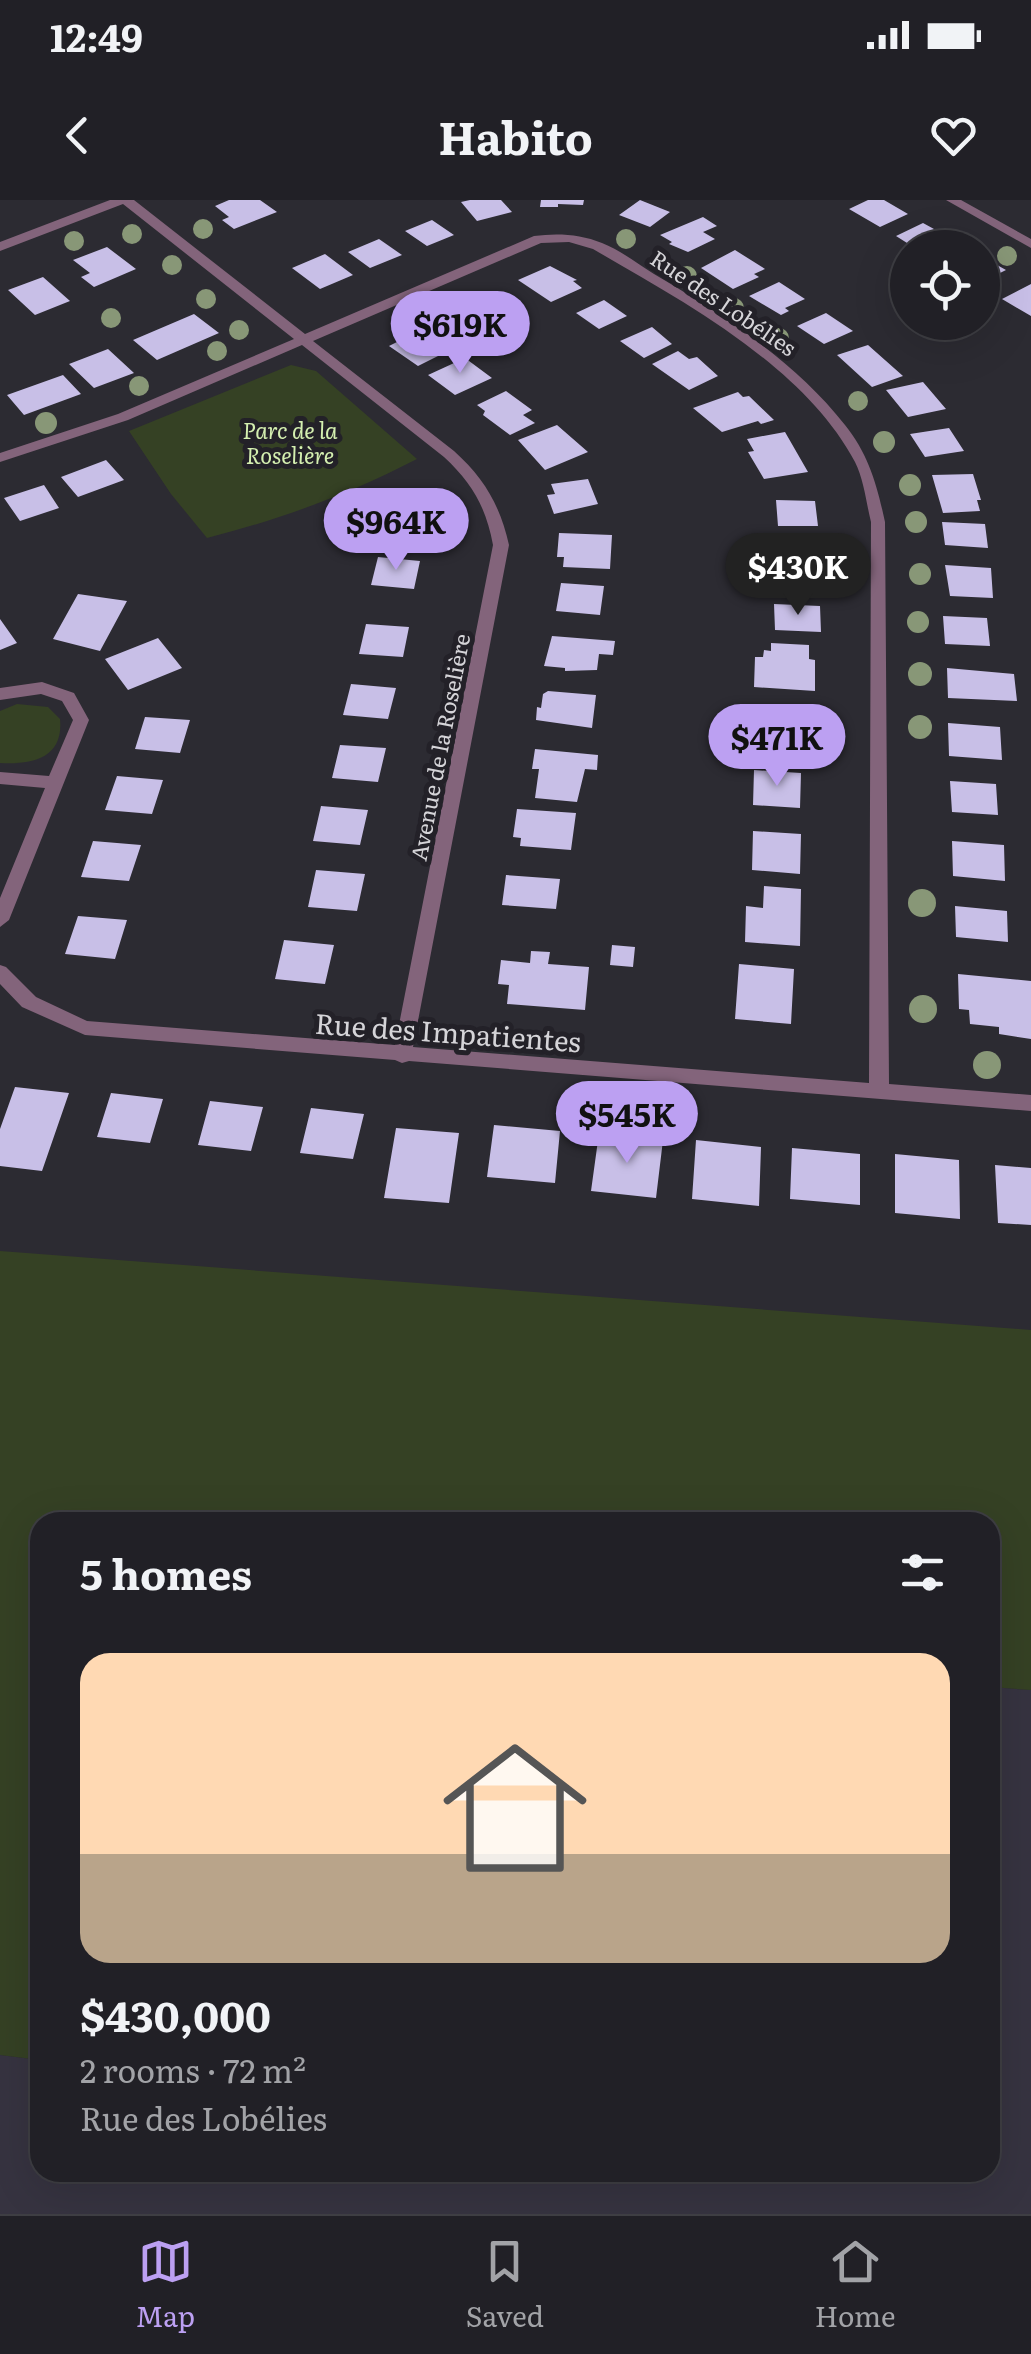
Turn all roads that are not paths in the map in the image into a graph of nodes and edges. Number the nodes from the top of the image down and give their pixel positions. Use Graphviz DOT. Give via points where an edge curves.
graph roads {
  1 [pos="123,200"];
  2 [pos="952,200"];
  3 [pos="1031,244"];
  4 [pos="0,247"];
  5 [pos="302,340"];
  6 [pos="0,458"];
  7 [pos="0,694"];
  8 [pos="0,778"];
  9 [pos="55,782"];
  10 [pos="0,920"];
  11 [pos="0,972"];
  12 [pos="402,1056"];
  13 [pos="880,1089"];
  14 [pos="1031,1103"];
  1 -- 4 [label="street"];
  1 -- 5 [label="street, Avenue de la Roselière"];
  2 -- 3 [label="street"];
  5 -- 6 [label="street, Rue des Lobélies" via="123,417"];
  5 -- 12 [label="street, Avenue de la Roselière" via="472,475 494,506 501,545"];
  5 -- 13 [label="street, Rue des Lobélies" via="523,245 570,238 621,259 776,360 825,406 864,465 878,522"];
  7 -- 9 [label="street" via="42,688 68,698 81,720"];
  8 -- 9 [label="street"];
  9 -- 10 [label="street"];
  11 -- 12 [label="street, Rue des Impatientes" via="29,1002 85,1028"];
  12 -- 13 [label="street, Rue des Impatientes"];
  13 -- 14 [label="street, Rue des Impatientes"];
}
